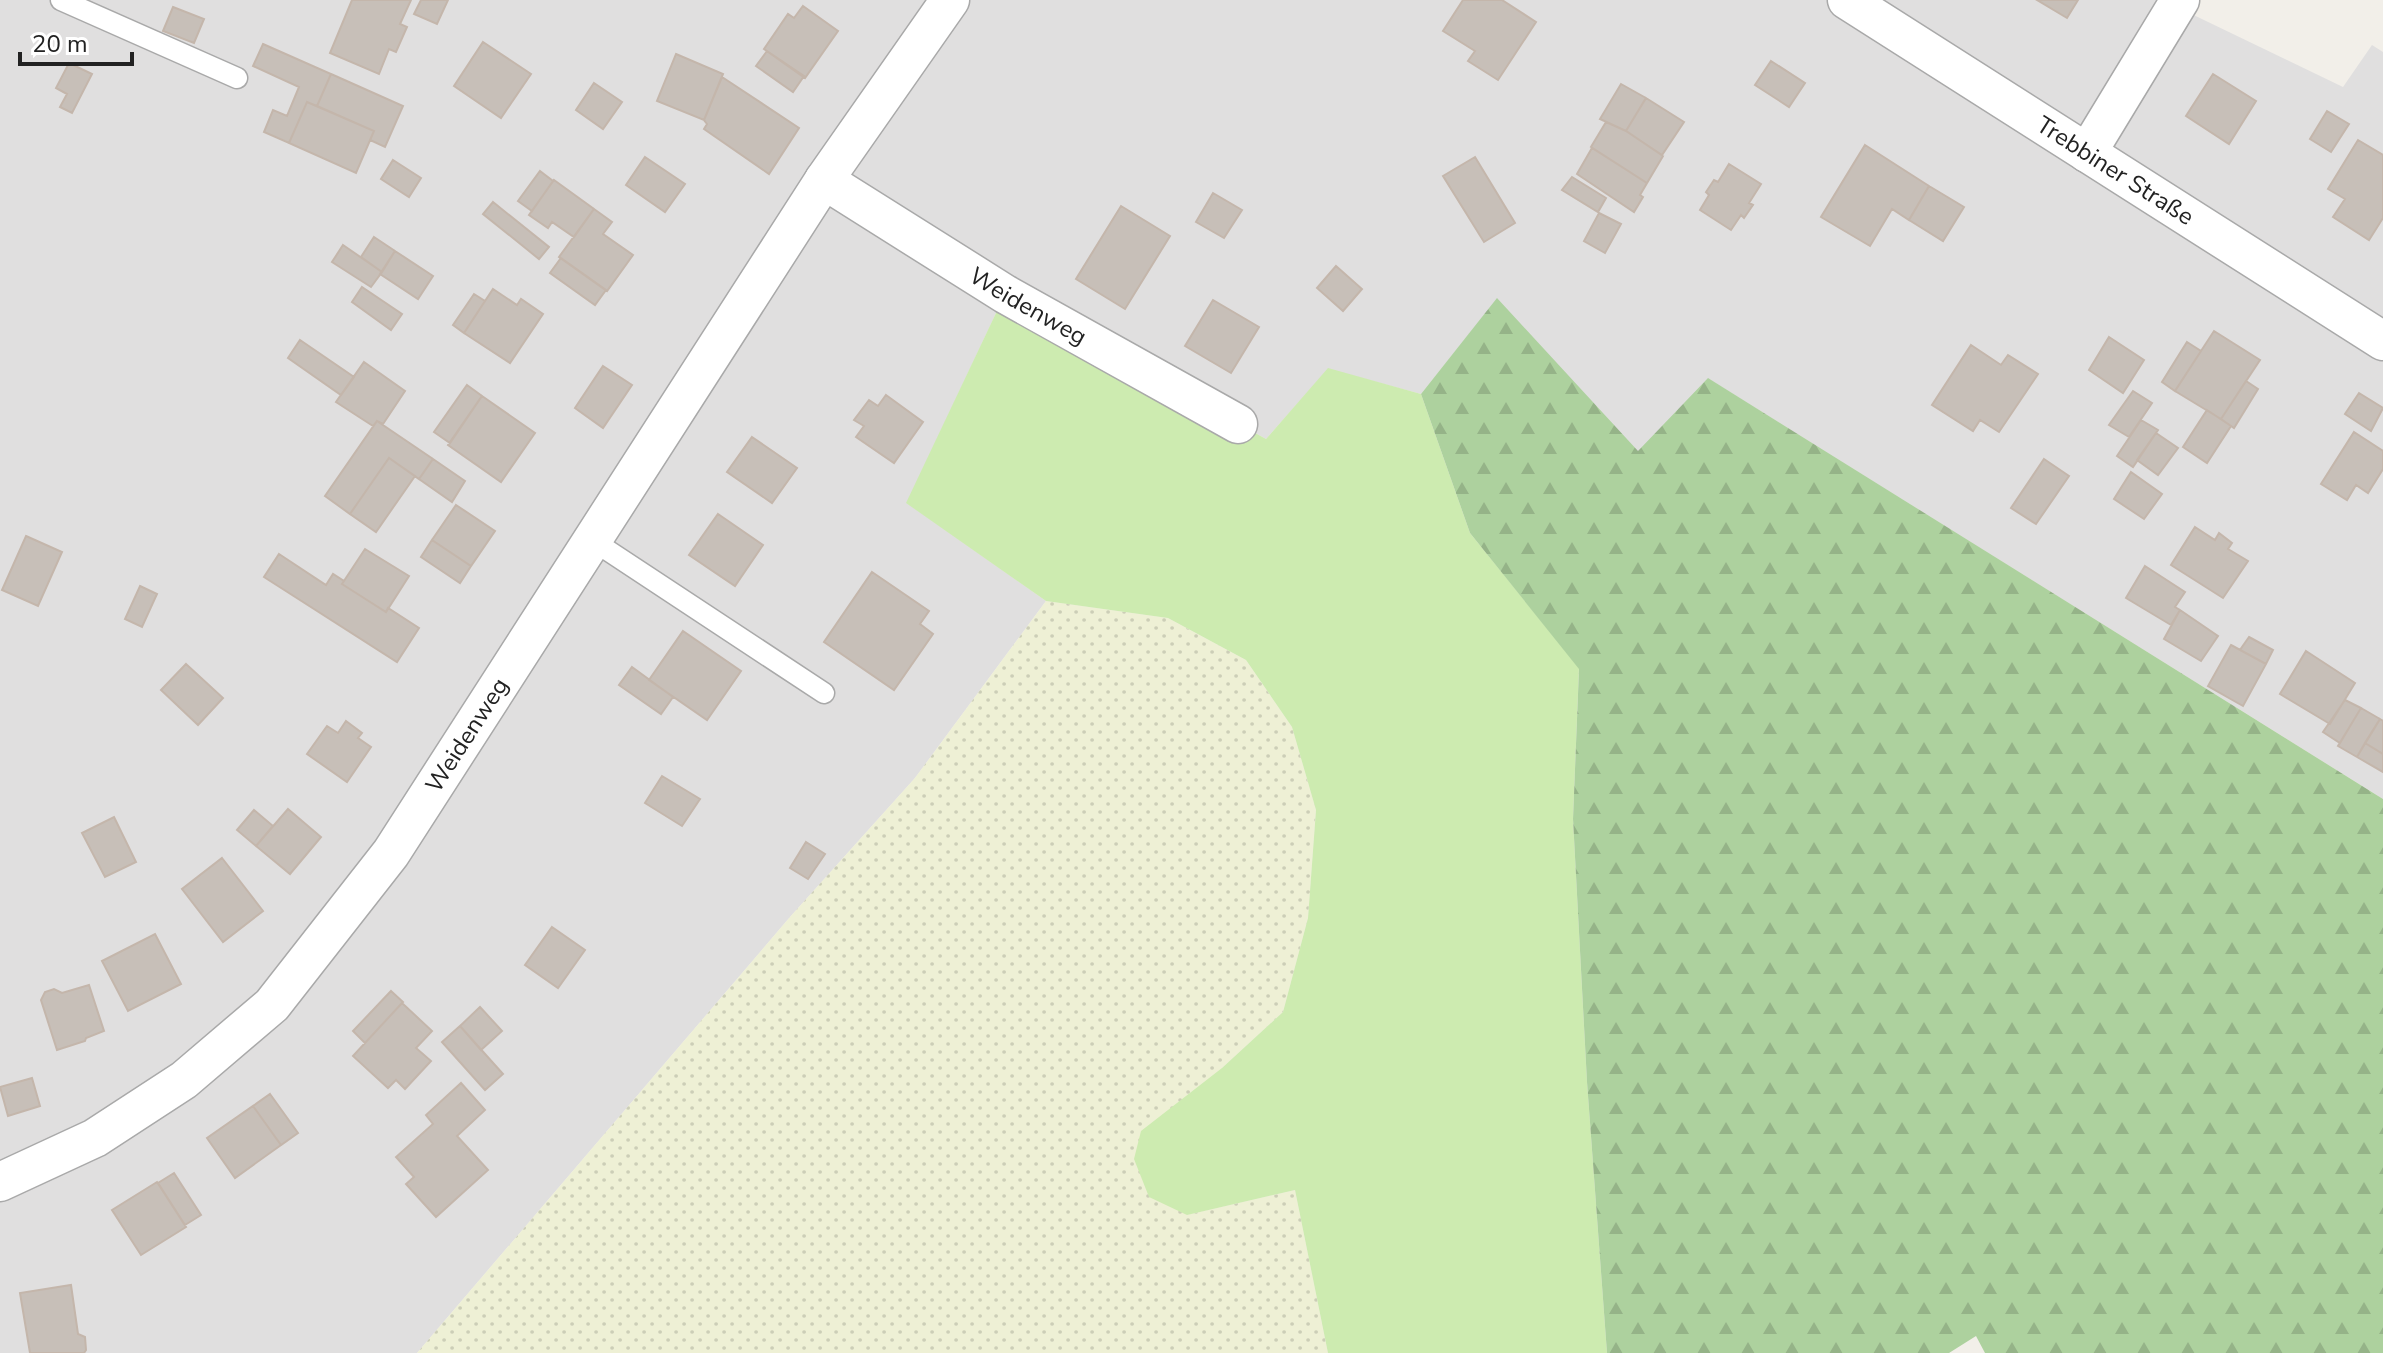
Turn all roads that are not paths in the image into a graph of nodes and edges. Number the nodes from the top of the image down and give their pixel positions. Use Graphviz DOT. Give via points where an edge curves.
graph roads {
  1 [pos="61,0"];
  2 [pos="950,0"];
  3 [pos="1847,0"];
  4 [pos="2180,0"];
  5 [pos="237,78"];
  6 [pos="2087,153"];
  7 [pos="824,180"];
  8 [pos="2383,341"];
  9 [pos="1238,424"];
  10 [pos="592,540"];
  11 [pos="824,693"];
  12 [pos="0,1182"];
  1 -- 5 [label="lane"];
  2 -- 7 [label="street, Weidenweg"];
  3 -- 6 [label="street, Trebbiner Straße"];
  4 -- 6 [label="street"];
  6 -- 8 [label="street, Trebbiner Straße"];
  7 -- 9 [label="street, Weidenweg" via="1005,294"];
  7 -- 10 [label="street, Weidenweg"];
  10 -- 11 [label="lane"];
  10 -- 12 [label="street, Weidenweg" via="391,853 272,1005 184,1080 95,1138"];
}
